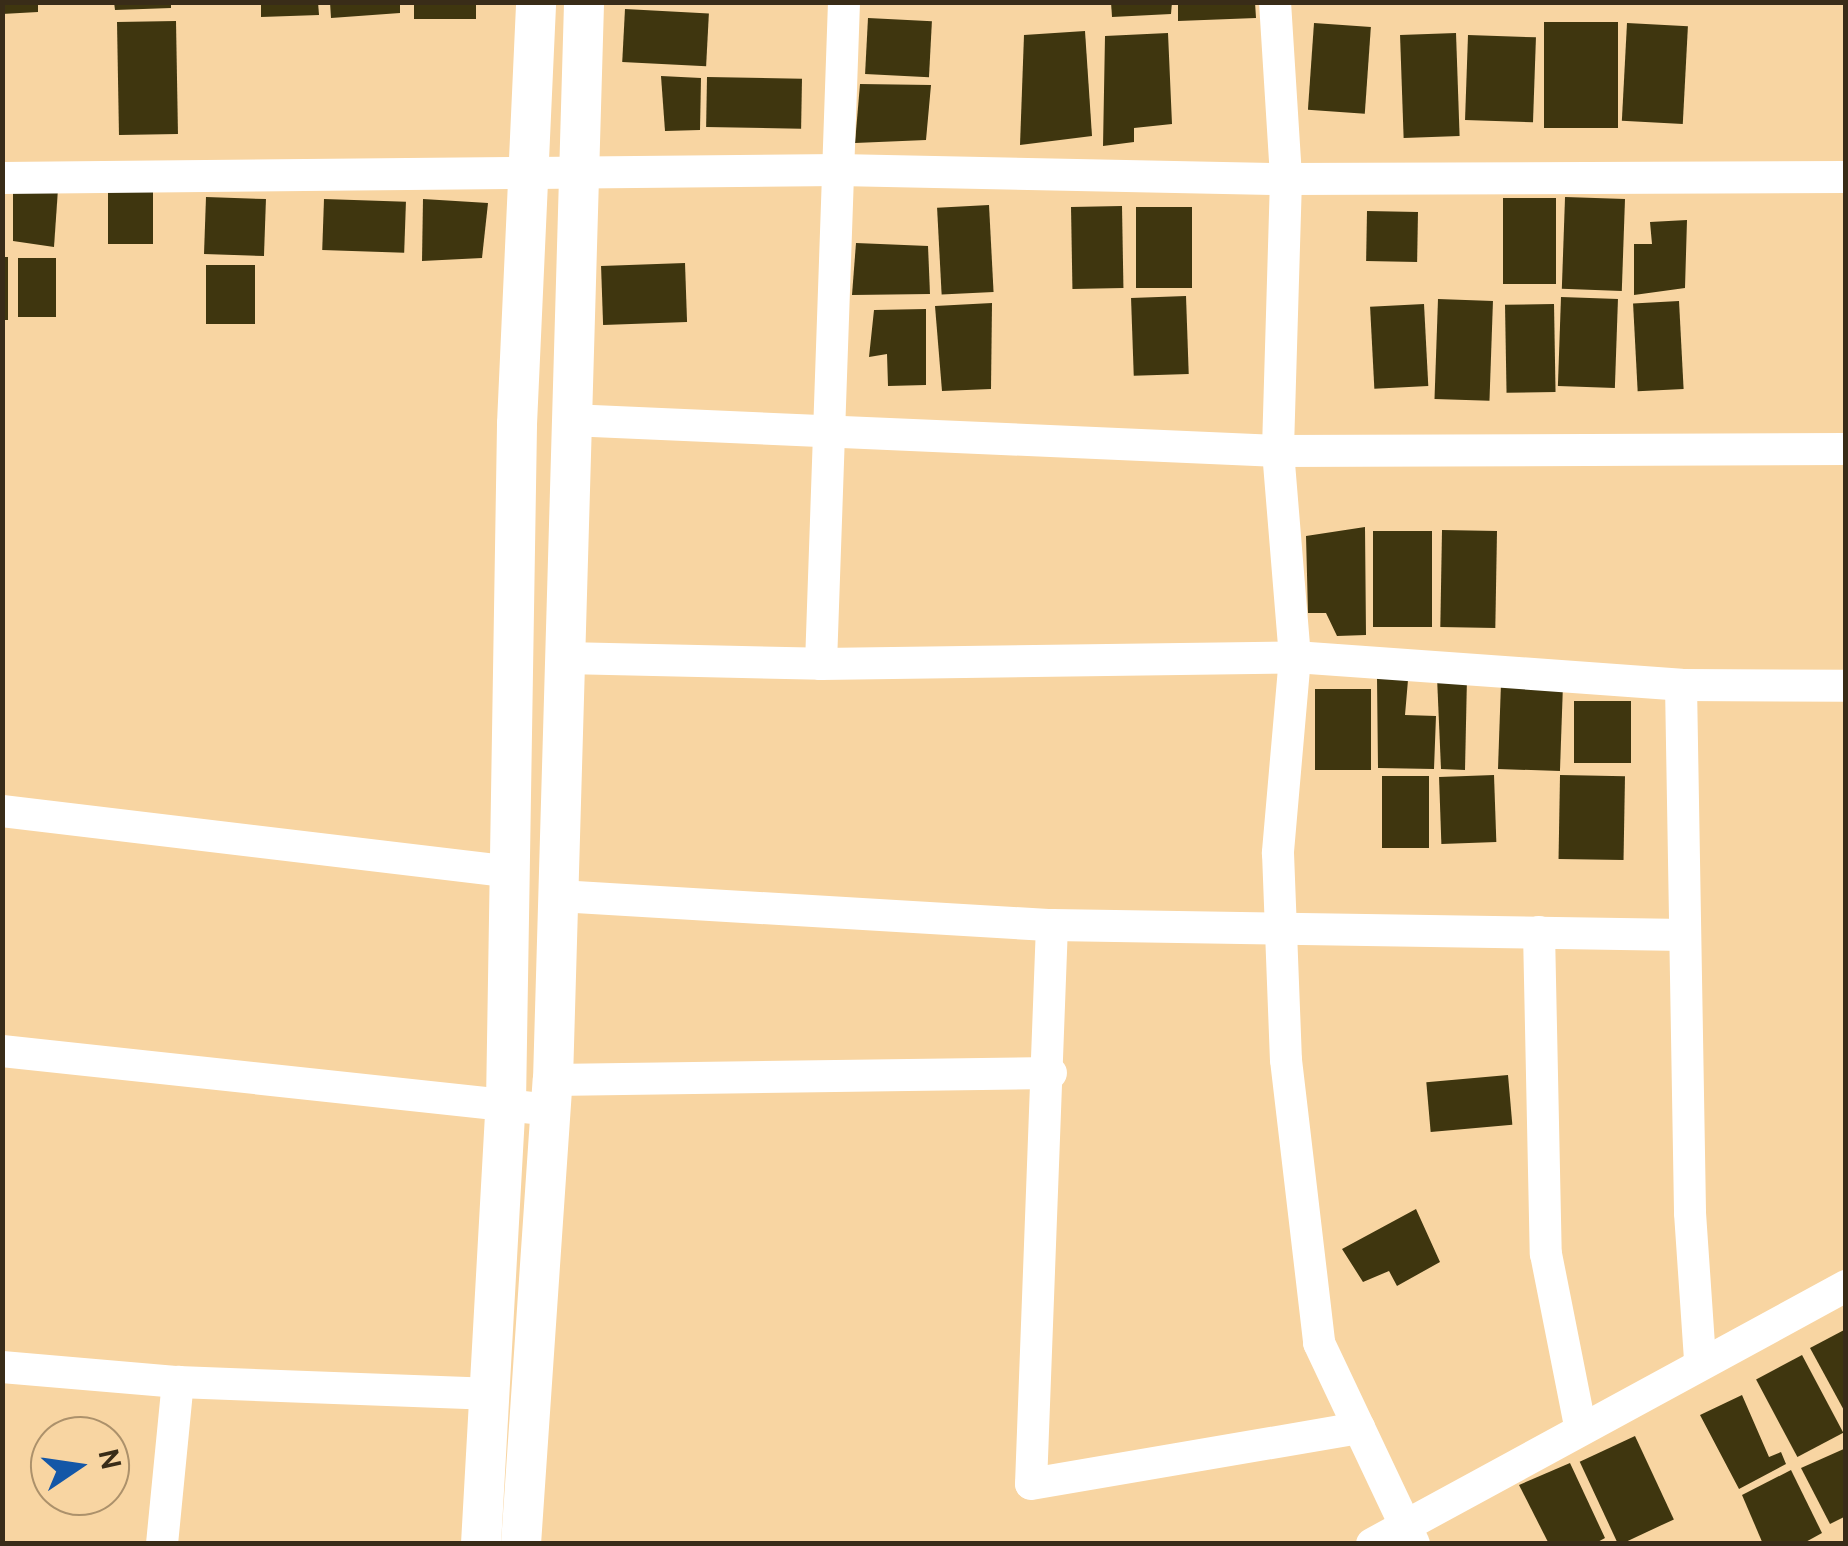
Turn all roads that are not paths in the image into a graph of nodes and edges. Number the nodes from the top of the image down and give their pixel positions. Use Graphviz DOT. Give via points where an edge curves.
graph roads {
  1 [pos="536,2"];
  2 [pos="584,2"];
  3 [pos="844,2"];
  4 [pos="1275,2"];
  5 [pos="839,170"];
  6 [pos="527,171"];
  7 [pos="580,171"];
  8 [pos="1846,176"];
  9 [pos="2,178"];
  10 [pos="1286,179"];
  11 [pos="570,420"];
  12 [pos="826,426"];
  13 [pos="1846,449"];
  14 [pos="1278,451"];
  15 [pos="1295,657"];
  16 [pos="566,658"];
  17 [pos="821,664"];
  18 [pos="1682,686"];
  19 [pos="1846,686"];
  20 [pos="2,812"];
  21 [pos="506,870"];
  22 [pos="559,896"];
  23 [pos="1052,924"];
  24 [pos="1281,926"];
  25 [pos="1539,932"];
  26 [pos="1686,935"];
  27 [pos="2,1051"];
  28 [pos="1051,1072"];
  29 [pos="552,1095"];
  30 [pos="506,1104"];
  31 [pos="1846,1286"];
  32 [pos="1700,1361"];
  33 [pos="2,1366"];
  34 [pos="178,1382"];
  35 [pos="488,1394"];
  36 [pos="1580,1426"];
  37 [pos="1359,1428"];
  38 [pos="1408,1532"];
  39 [pos="162,1544"];
  40 [pos="481,1544"];
  41 [pos="521,1544"];
  42 [pos="1372,1544"];
  1 -- 6 [label="street"];
  2 -- 7 [label="street"];
  3 -- 5 [label="street"];
  4 -- 10 [label="street"];
  5 -- 7 [label="street"];
  5 -- 10 [label="street"];
  5 -- 12 [label="street"];
  6 -- 7 [label="street"];
  6 -- 9 [label="street"];
  6 -- 21 [label="street"];
  7 -- 11 [label="street"];
  8 -- 10 [label="street"];
  10 -- 14 [label="street"];
  11 -- 12 [label="street"];
  11 -- 16 [label="street"];
  12 -- 14 [label="street"];
  12 -- 17 [label="street"];
  13 -- 14 [label="street"];
  14 -- 15 [label="street"];
  15 -- 17 [label="street"];
  15 -- 18 [label="street"];
  15 -- 24 [label="street" via="1278,853"];
  16 -- 17 [label="street"];
  16 -- 22 [label="street"];
  18 -- 19 [label="street"];
  18 -- 26 [label="street"];
  20 -- 21 [label="street"];
  21 -- 30 [label="street"];
  22 -- 23 [label="street"];
  22 -- 29 [label="street"];
  23 -- 24 [label="street"];
  23 -- 28 [label="street"];
  24 -- 25 [label="street"];
  24 -- 37 [label="street" via="1286,1060 1319,1343"];
  25 -- 26 [label="street"];
  25 -- 36 [label="street" via="1546,1254"];
  26 -- 32 [label="street" via="1690,1213"];
  27 -- 30 [label="street"];
  28 -- 29 [label="street"];
  28 -- 37 [label="street" via="1031,1484"];
  29 -- 30 [label="street"];
  29 -- 41 [label="street"];
  30 -- 35 [label="street"];
  31 -- 32 [label="street"];
  32 -- 36 [label="street"];
  33 -- 34 [label="street"];
  34 -- 35 [label="street"];
  34 -- 39 [label="street"];
  35 -- 40 [label="street"];
  36 -- 38 [label="street"];
  37 -- 38 [label="street"];
  38 -- 42 [label="street"];
}
